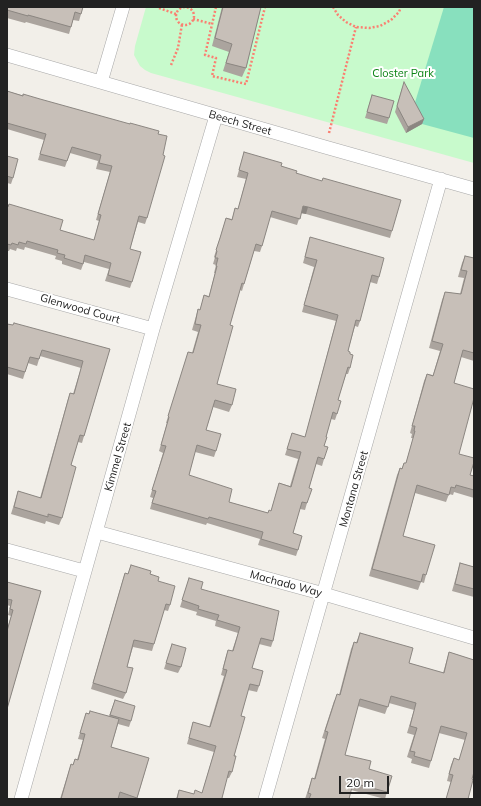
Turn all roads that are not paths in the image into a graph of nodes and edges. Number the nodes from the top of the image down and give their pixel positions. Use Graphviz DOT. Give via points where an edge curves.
graph roads {
  1 [pos="123,7"];
  2 [pos="7,56"];
  3 [pos="101,82"];
  4 [pos="216,116"];
  5 [pos="441,179"];
  6 [pos="474,189"];
  7 [pos="7,289"];
  8 [pos="153,330"];
  9 [pos="96,532"];
  10 [pos="7,550"];
  11 [pos="84,571"];
  12 [pos="324,594"];
  13 [pos="474,638"];
  14 [pos="21,799"];
  15 [pos="265,799"];
  1 -- 3 [label="street"];
  2 -- 3 [label="street, Beech Street"];
  3 -- 4 [label="street, Beech Street"];
  4 -- 5 [label="street, Beech Street"];
  4 -- 8 [label="street, Kimmel Street"];
  5 -- 6 [label="street, Beech Street"];
  5 -- 12 [label="street, Montana Street"];
  7 -- 8 [label="street, Glenwood Court"];
  8 -- 9 [label="street, Kimmel Street"];
  9 -- 11 [label="street, Kimmel Street"];
  9 -- 12 [label="street, Machado Way"];
  10 -- 11 [label="street"];
  11 -- 14 [label="street, Kimmel Street"];
  12 -- 13 [label="street, Machado Way"];
  12 -- 15 [label="street, Montana Street"];
}
